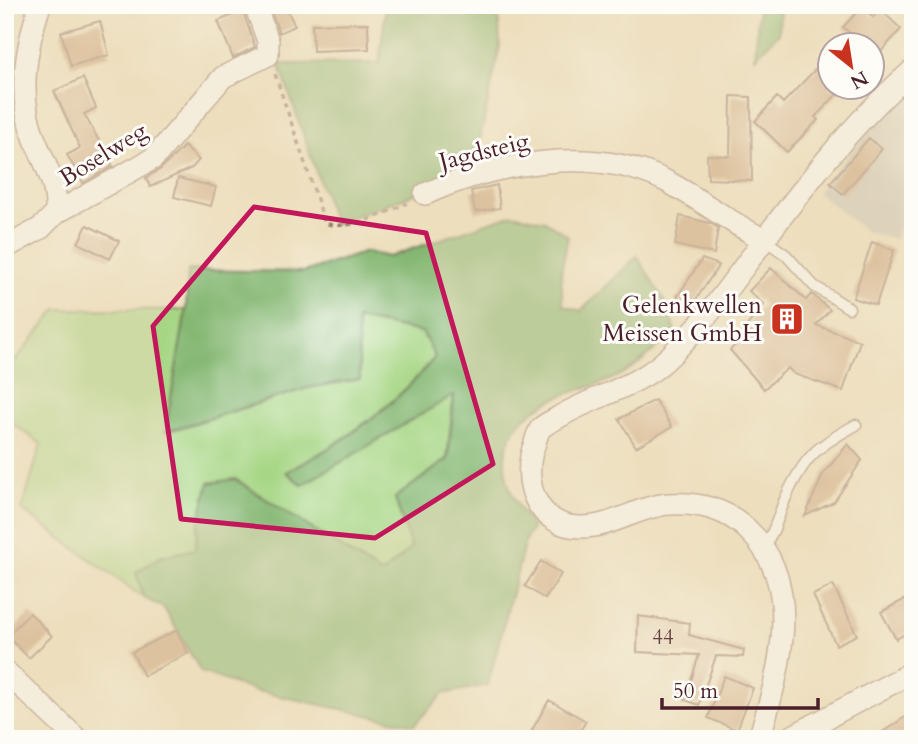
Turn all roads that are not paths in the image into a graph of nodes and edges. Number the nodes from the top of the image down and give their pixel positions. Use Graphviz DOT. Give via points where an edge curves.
graph roads {
  1 [pos="40,5"];
  2 [pos="254,5"];
  3 [pos="913,70"];
  4 [pos="425,194"];
  5 [pos="56,214"];
  6 [pos="765,240"];
  7 [pos="5,248"];
  8 [pos="849,308"];
  9 [pos="856,425"];
  10 [pos="764,547"];
  11 [pos="5,671"];
  12 [pos="913,672"];
  13 [pos="77,739"];
  14 [pos="759,739"];
  15 [pos="787,739"];
  1 -- 5 [label="street, Boselweg" via="24,82 33,134 54,181"];
  2 -- 5 [label="street, Boselweg" via="268,41 268,55 222,77 154,158"];
  3 -- 6 [label="street" via="852,127"];
  4 -- 6 [label="street, Jagdsteig" via="495,172 578,161 621,167 663,180"];
  5 -- 7 [label="street, Boselweg"];
  6 -- 8 [label="lane, Jagdsteig" via="814,286"];
  6 -- 10 [label="street" via="706,317 650,373 581,403 540,429 528,477 542,511 570,527 598,526 667,504 701,506 735,518"];
  9 -- 10 [label="lane" via="820,444 805,463"];
  10 -- 14 [label="street" via="780,589 783,621 777,676"];
  11 -- 13 [label="street"];
  12 -- 15 [label="street"];
}
